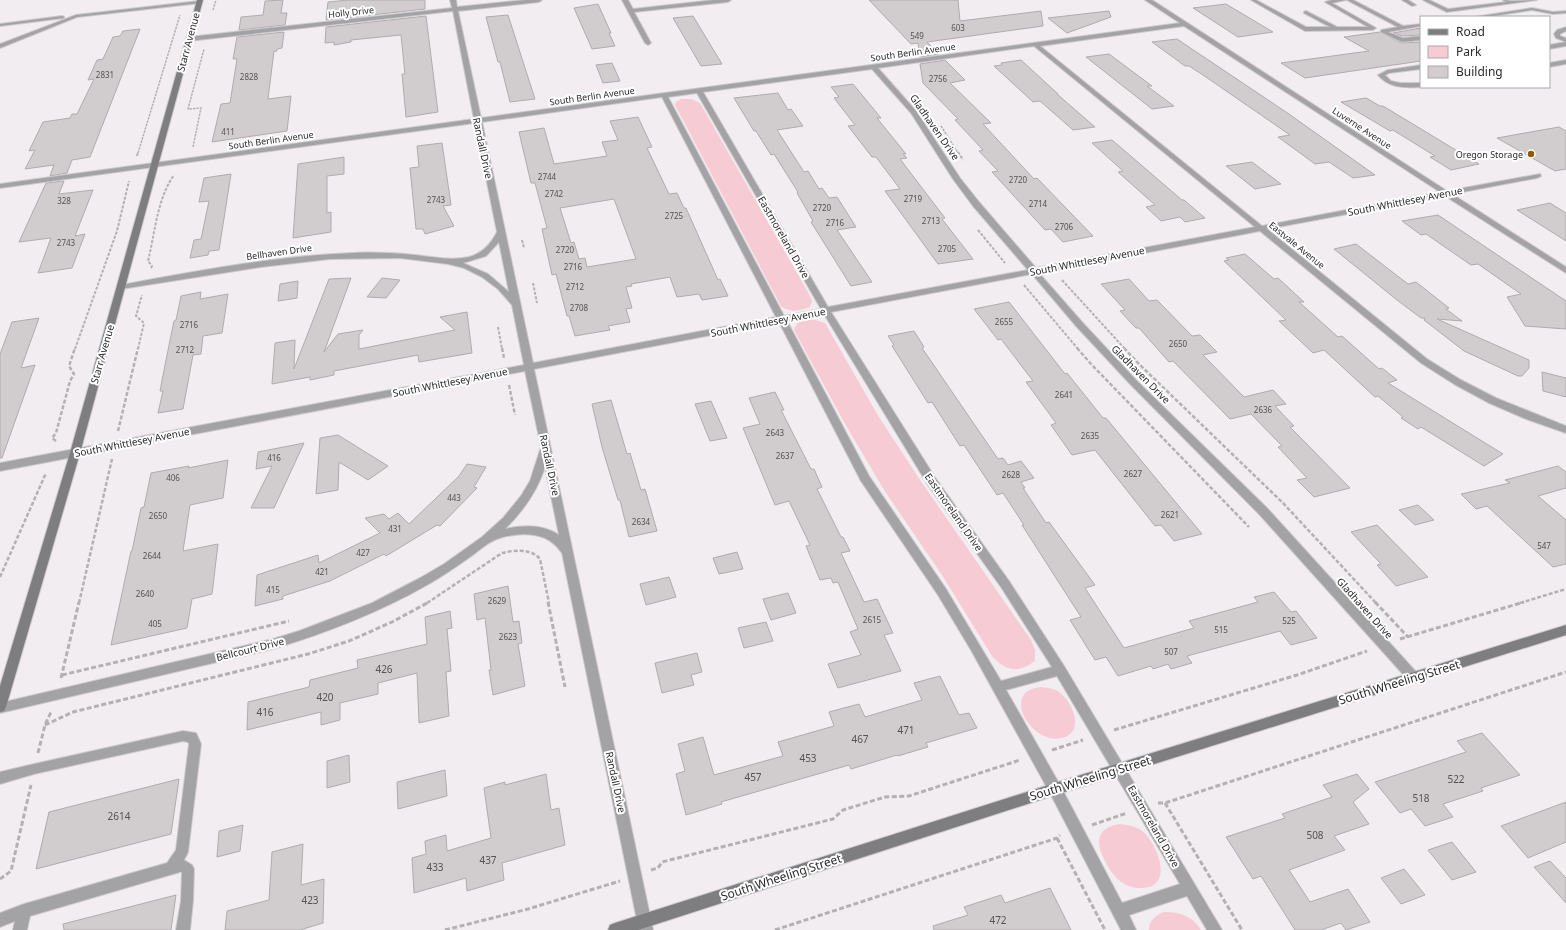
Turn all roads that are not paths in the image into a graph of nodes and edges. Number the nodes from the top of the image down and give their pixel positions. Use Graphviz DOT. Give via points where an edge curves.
graph roads {
  1 [pos="539,0"];
  2 [pos="625,0"];
  3 [pos="728,0"];
  4 [pos="1148,0"];
  5 [pos="1253,0"];
  6 [pos="1344,0"];
  7 [pos="1349,0"];
  8 [pos="1404,0"];
  9 [pos="1425,0"];
  10 [pos="1505,0"];
  11 [pos="1535,0"];
  12 [pos="199,1"];
  13 [pos="1325,1"];
  14 [pos="1512,3"];
  15 [pos="454,5"];
  16 [pos="1414,5"];
  17 [pos="631,11"];
  18 [pos="1448,11"];
  19 [pos="1566,11"];
  20 [pos="1306,12"];
  21 [pos="76,16"];
  22 [pos="1450,16"];
  23 [pos="1483,16"];
  24 [pos="1420,20"];
  25 [pos="1414,22"];
  26 [pos="1185,24"];
  27 [pos="0,25"];
  28 [pos="1420,25"];
  29 [pos="1401,28"];
  30 [pos="1336,29"];
  31 [pos="1392,29"];
  32 [pos="1566,29"];
  33 [pos="1420,38"];
  34 [pos="189,39"];
  35 [pos="1410,39"];
  36 [pos="1566,40"];
  37 [pos="648,44"];
  38 [pos="1036,44"];
  39 [pos="1566,44"];
  40 [pos="0,46"];
  41 [pos="1550,47"];
  42 [pos="1566,62"];
  43 [pos="1550,65"];
  44 [pos="874,67"];
  45 [pos="1420,67"];
  46 [pos="1420,85"];
  47 [pos="699,90"];
  48 [pos="664,95"];
  49 [pos="478,121"];
  50 [pos="154,165"];
  51 [pos="1537,176"];
  52 [pos="0,186"];
  53 [pos="1446,193"];
  54 [pos="1261,228"];
  55 [pos="501,232"];
  56 [pos="441,260"];
  57 [pos="1566,270"];
  58 [pos="1033,271"];
  59 [pos="122,287"];
  60 [pos="516,307"];
  61 [pos="826,311"];
  62 [pos="781,320"];
  63 [pos="530,367"];
  64 [pos="1566,430"];
  65 [pos="545,444"];
  66 [pos="75,453"];
  67 [pos="0,467"];
  68 [pos="481,543"];
  69 [pos="568,554"];
  70 [pos="1566,630"];
  71 [pos="1060,670"];
  72 [pos="1414,678"];
  73 [pos="999,687"];
  74 [pos="0,708"];
  75 [pos="1120,769"];
  76 [pos="0,778"];
  77 [pos="1055,789"];
  78 [pos="171,868"];
  79 [pos="1190,888"];
  80 [pos="24,911"];
  81 [pos="1119,911"];
  82 [pos="0,920"];
  83 [pos="645,925"];
  84 [pos="20,930"];
  85 [pos="183,930"];
  86 [pos="615,930"];
  87 [pos="1129,930"];
  88 [pos="1215,930"];
  1 -- 15 [label="street, Holly Drive"];
  2 -- 17 [label="street"];
  3 -- 17 [label="street"];
  4 -- 26 [label="street, Luverne Avenue"];
  5 -- 30 [label="lane" via="1305,29"];
  6 -- 13 [label="lane"];
  7 -- 29 [label="lane"];
  8 -- 16 [label="lane"];
  9 -- 18 [label="lane"];
  10 -- 14 [label="lane"];
  11 -- 14 [label="lane"];
  12 -- 21 [label="lane"];
  12 -- 34 [label="street, Starr Avenue"];
  13 -- 30 [label="lane" via="1373,28"];
  14 -- 18 [label="lane"];
  15 -- 34 [label="street, Holly Drive"];
  15 -- 49 [label="street, Randall Drive"];
  17 -- 37 [label="street"];
  18 -- 22 [label="lane"];
  19 -- 23 [label="lane" via="1553,13 1532,9"];
  20 -- 30 [label="lane"];
  21 -- 27 [label="lane"];
  21 -- 40 [label="lane"];
  24 -- 25 [label="lane"];
  26 -- 38 [label="street, South Berlin Avenue"];
  26 -- 53 [label="street, Luverne Avenue"];
  28 -- 29 [label="lane"];
  29 -- 31 [label="lane"];
  29 -- 33 [label="lane"];
  31 -- 35 [label="lane"];
  31 -- 35 [label="lane" via="1383,31 1402,40"];
  32 -- 36 [label="lane" via="1557,34"];
  33 -- 35 [label="lane"];
  34 -- 50 [label="street, Starr Avenue"];
  38 -- 44 [label="street, South Berlin Avenue"];
  38 -- 54 [label="street, Eastvale Avenue"];
  39 -- 41 [label="lane"];
  42 -- 43 [label="lane"];
  44 -- 47 [label="street, South Berlin Avenue"];
  44 -- 58 [label="street, Gladhaven Drive" via="914,112 957,180"];
  45 -- 46 [label="lane" via="1381,75 1384,80 1394,84"];
  47 -- 48 [label="street, South Berlin Avenue"];
  47 -- 61 [label="street, Eastmoreland Drive"];
  48 -- 49 [label="street, South Berlin Avenue"];
  48 -- 62 [label="street"];
  49 -- 50 [label="street, South Berlin Avenue"];
  49 -- 55 [label="street, Randall Drive"];
  50 -- 52 [label="street, South Berlin Avenue"];
  50 -- 59 [label="street, Starr Avenue"];
  51 -- 53 [label="street, South Whittlesey Avenue"];
  53 -- 54 [label="street, South Whittlesey Avenue"];
  53 -- 57 [label="street, Luverne Avenue"];
  54 -- 58 [label="street, South Whittlesey Avenue"];
  54 -- 64 [label="street, Eastvale Avenue" via="1411,352 1434,368 1495,402"];
  55 -- 56 [label="street, Bellhaven Drive" via="493,246 484,253 465,260"];
  55 -- 60 [label="street, Randall Drive"];
  56 -- 59 [label="street, Bellhaven Drive" via="386,254 336,255"];
  56 -- 60 [label="street, Bellhaven Drive" via="464,265 488,277 501,286"];
  58 -- 61 [label="street, South Whittlesey Avenue"];
  58 -- 72 [label="street, Gladhaven Drive" via="1107,355 1263,510"];
  59 -- 66 [label="street, Starr Avenue"];
  60 -- 63 [label="street, Randall Drive"];
  61 -- 62 [label="street, South Whittlesey Avenue"];
  61 -- 71 [label="street, Eastmoreland Drive" via="925,471 1005,584"];
  62 -- 63 [label="street, South Whittlesey Avenue"];
  62 -- 73 [label="street" via="865,478 942,592"];
  63 -- 65 [label="street, Randall Drive"];
  63 -- 66 [label="street, South Whittlesey Avenue"];
  65 -- 68 [label="street, Bellcourt Drive" via="539,473 526,498 498,530"];
  65 -- 69 [label="street, Randall Drive"];
  66 -- 67 [label="street, South Whittlesey Avenue"];
  66 -- 74 [label="street, Starr Avenue"];
  68 -- 69 [label="street, Bellcourt Drive" via="491,536 525,529 558,540"];
  68 -- 74 [label="street, Bellcourt Drive" via="410,590 321,629 273,644"];
  69 -- 83 [label="street, Randall Drive"];
  70 -- 72 [label="street, South Wheeling Street"];
  71 -- 73 [label="street"];
  71 -- 75 [label="street, Eastmoreland Drive"];
  72 -- 75 [label="street, South Wheeling Street"];
  73 -- 77 [label="street"];
  75 -- 77 [label="street, South Wheeling Street"];
  75 -- 79 [label="street, Eastmoreland Drive"];
  76 -- 78 [label="lane" via="183,736 192,737 195,744 182,852"];
  77 -- 81 [label="street"];
  77 -- 83 [label="street, South Wheeling Street"];
  78 -- 80 [label="lane"];
  78 -- 85 [label="lane" via="181,865 188,869"];
  79 -- 81 [label="street"];
  79 -- 88 [label="street, Eastmoreland Drive"];
  80 -- 82 [label="lane"];
  80 -- 84 [label="lane"];
  81 -- 87 [label="street"];
  83 -- 86 [label="street, South Wheeling Street"];
}
